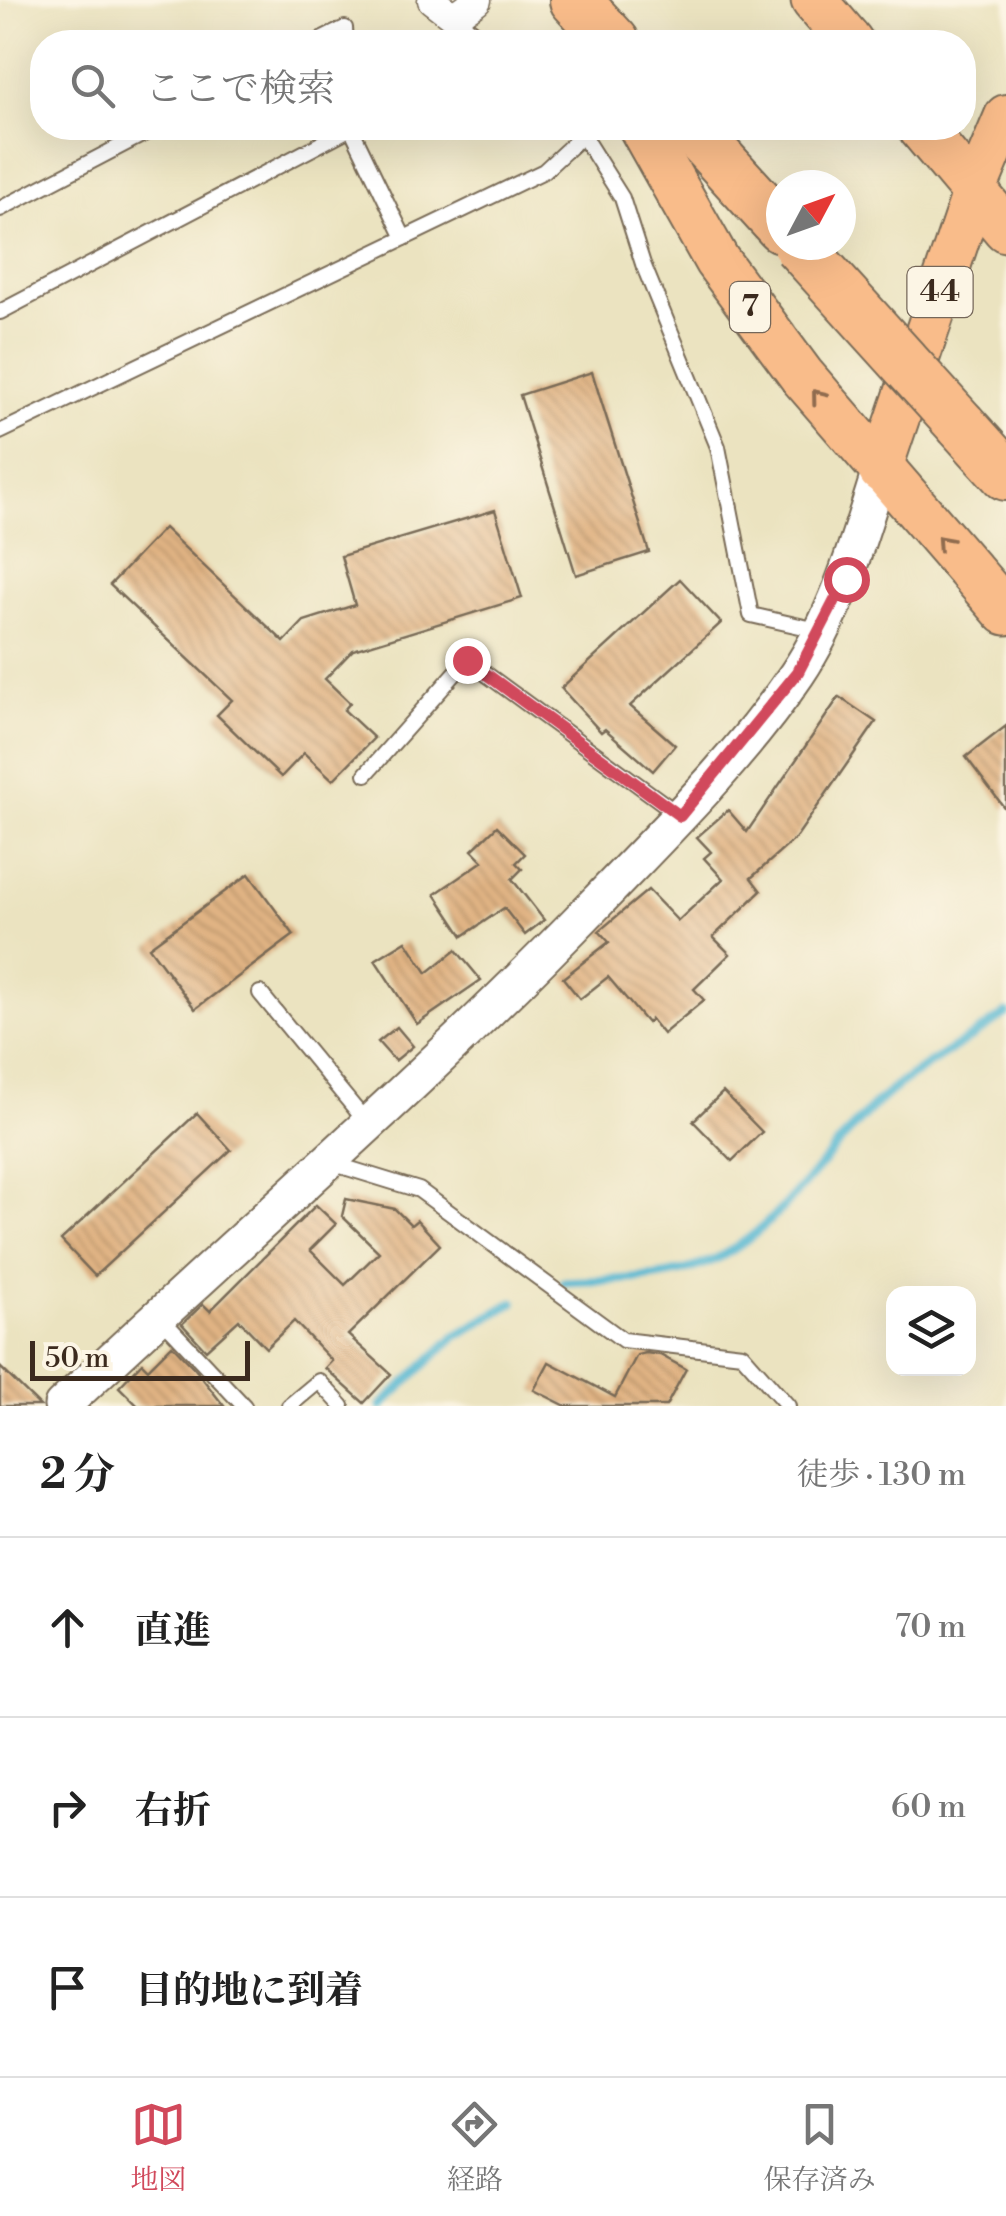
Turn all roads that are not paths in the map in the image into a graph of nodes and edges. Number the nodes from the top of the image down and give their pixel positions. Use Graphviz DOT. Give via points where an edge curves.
graph roads {
  1 [pos="575,0"];
  2 [pos="814,0"];
  3 [pos="454,6"];
  4 [pos="476,30"];
  5 [pos="591,30"];
  6 [pos="603,30"];
  7 [pos="840,30"];
  8 [pos="1006,116"];
  9 [pos="133,140"];
  10 [pos="328,140"];
  11 [pos="357,140"];
  12 [pos="573,140"];
  13 [pos="587,140"];
  14 [pos="649,140"];
  15 [pos="702,140"];
  16 [pos="931,140"];
  17 [pos="974,192"];
  18 [pos="0,209"];
  19 [pos="766,210"];
  20 [pos="1006,228"];
  21 [pos="404,238"];
  22 [pos="812,260"];
  23 [pos="0,312"];
  24 [pos="0,432"];
  25 [pos="880,472"];
  26 [pos="1006,474"];
  27 [pos="1006,612"];
  28 [pos="822,631"];
  29 [pos="366,774"];
  30 [pos="680,816"];
  31 [pos="260,993"];
  32 [pos="367,1123"];
  33 [pos="325,1161"];
  34 [pos="158,1316"];
  35 [pos="62,1406"];
  36 [pos="244,1406"];
  37 [pos="289,1406"];
  38 [pos="342,1406"];
  39 [pos="788,1406"];
  1 -- 5 [label="highway"];
  1 -- 6 [label="highway"];
  2 -- 7 [label="highway"];
  3 -- 4 [label="lane"];
  8 -- 17 [label="main road, 44"];
  9 -- 18 [label="lane"];
  10 -- 23 [label="lane"];
  11 -- 21 [label="lane"];
  12 -- 21 [label="lane" via="544,171"];
  13 -- 28 [label="lane" via="622,198 718,447 752,615"];
  25 -- 14 [label="highway, 7, one-way" via="717,261"];
  15 -- 19 [label="highway"];
  16 -- 17 [label="highway"];
  17 -- 20 [label="highway"];
  17 -- 25 [label="main road, 44"];
  21 -- 24 [label="lane"];
  22 -- 26 [label="highway, bridge"];
  27 -- 25 [label="highway, 7, one-way"];
  25 -- 28 [label="street"];
  28 -- 30 [label="street" via="749,737"];
  29 -- 30 [label="lane" via="467,660"];
  30 -- 32 [label="street" via="528,974"];
  31 -- 32 [label="lane"];
  32 -- 33 [label="street"];
  33 -- 34 [label="street"];
  33 -- 39 [label="lane" via="419,1190 623,1340 742,1354"];
  34 -- 35 [label="street"];
  34 -- 36 [label="lane"];
  37 -- 38 [label="lane" via="319,1381"];
}
